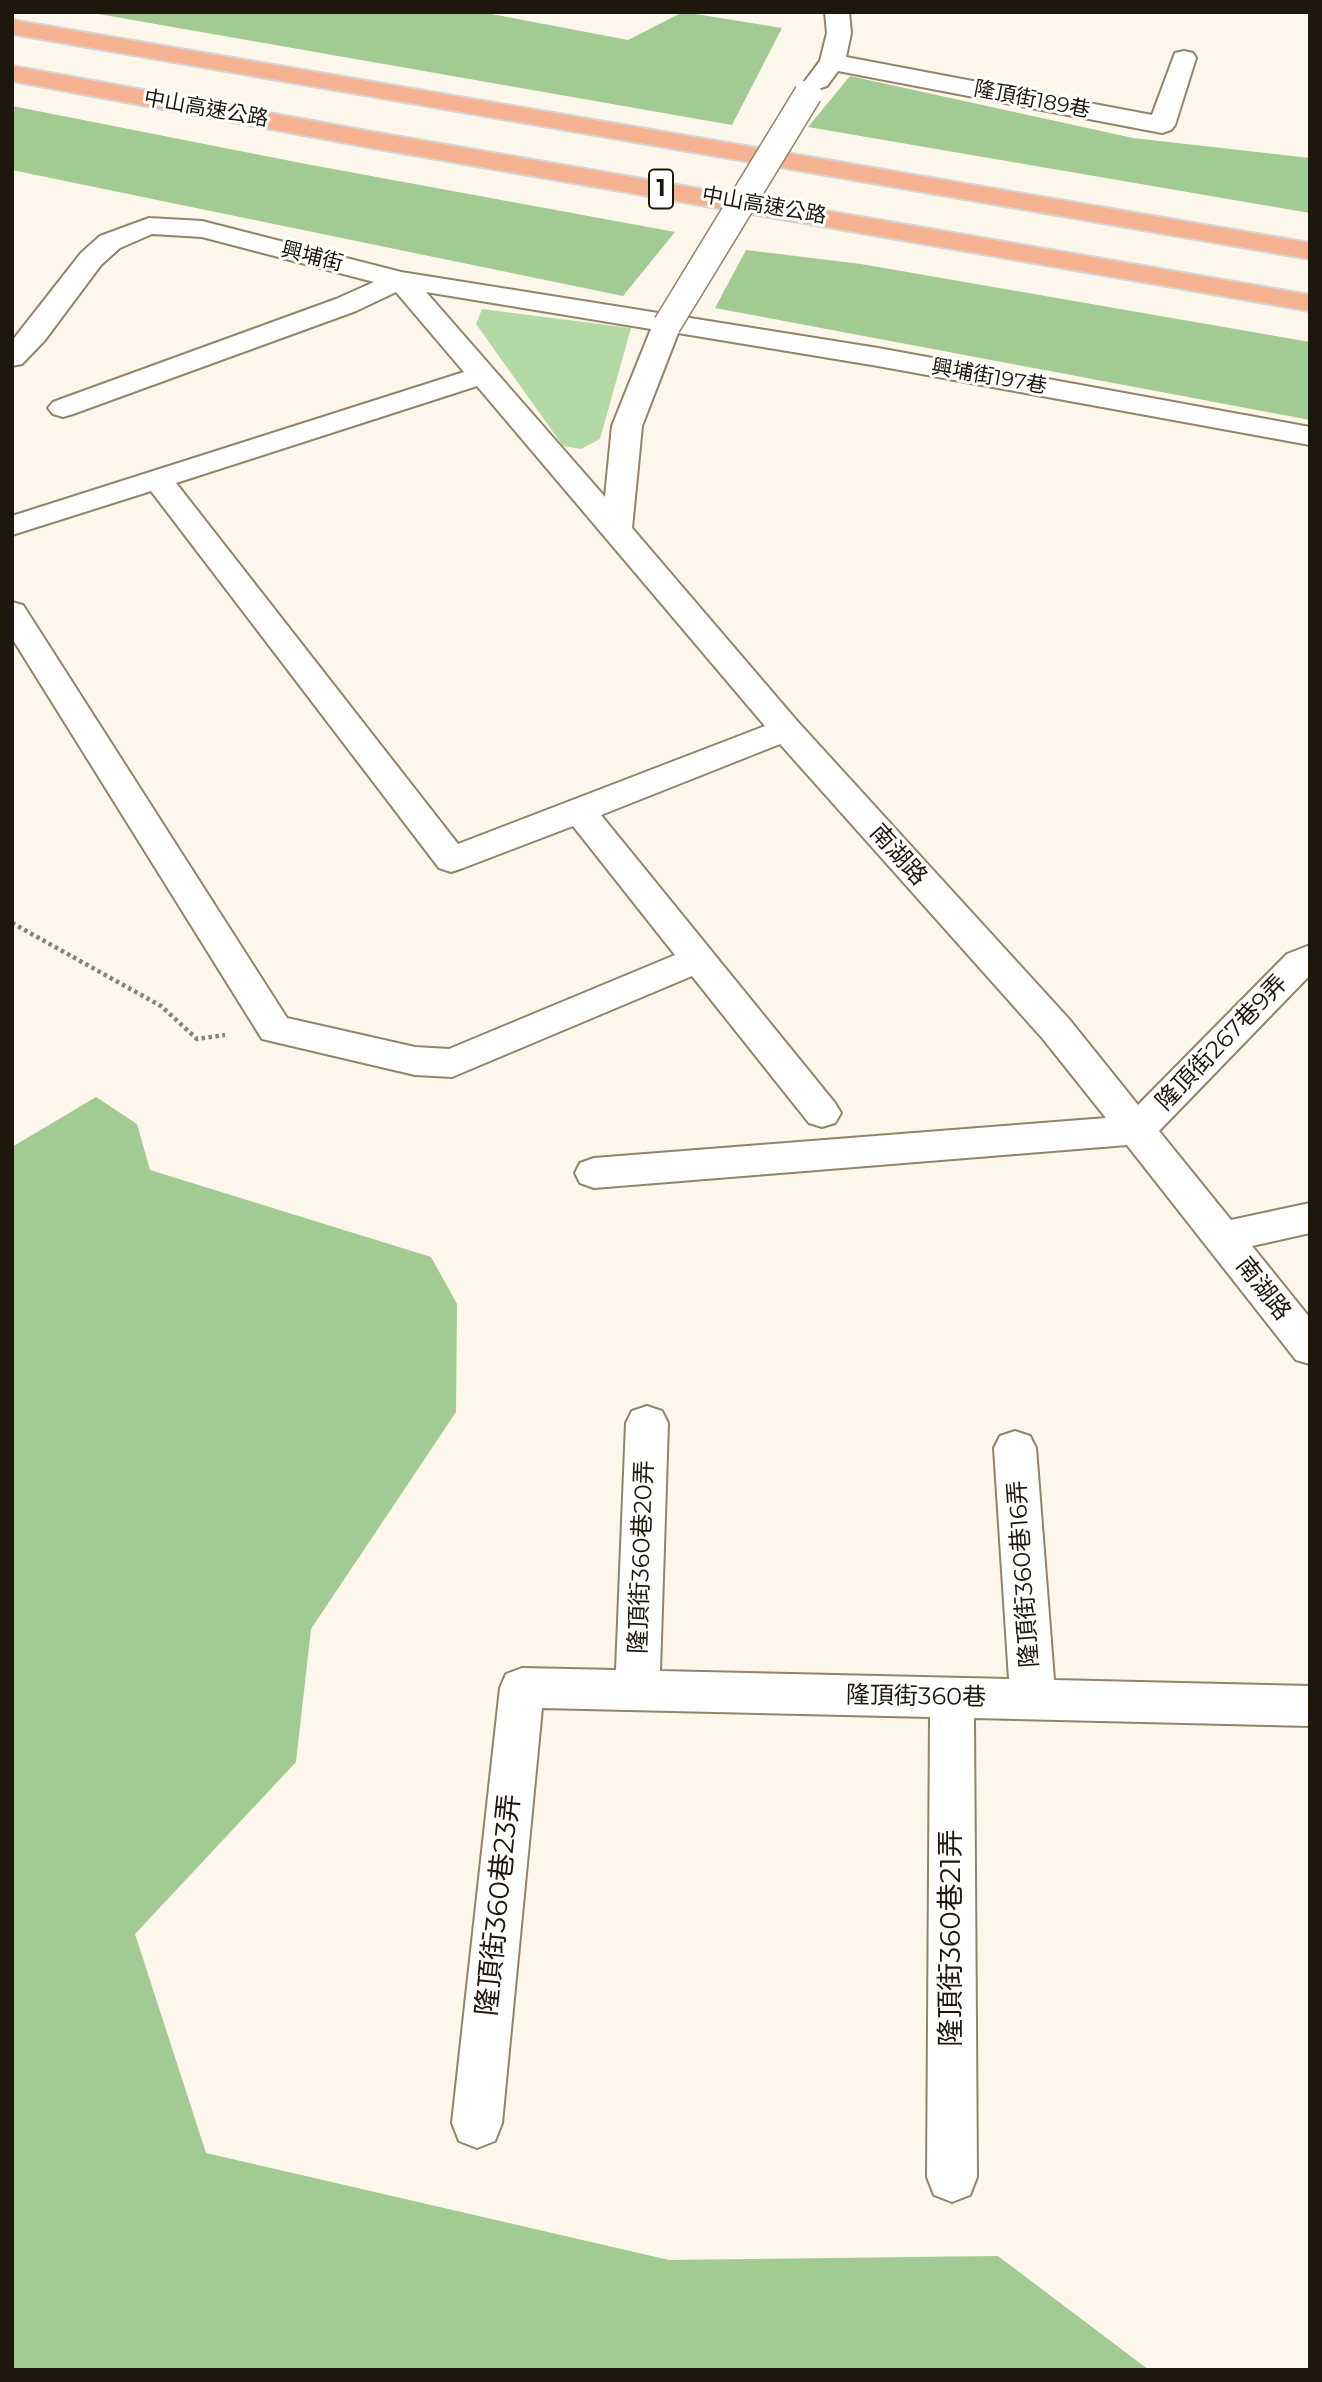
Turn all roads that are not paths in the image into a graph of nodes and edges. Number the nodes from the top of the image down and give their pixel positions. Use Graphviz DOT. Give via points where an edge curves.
graph roads {
  1 [pos="837,12"];
  2 [pos="12,27"];
  3 [pos="1184,58"];
  4 [pos="832,62"];
  5 [pos="12,74"];
  6 [pos="1310,251"];
  7 [pos="400,279"];
  8 [pos="1310,303"];
  9 [pos="667,325"];
  10 [pos="17,346"];
  11 [pos="483,375"];
  12 [pos="63,408"];
  13 [pos="1310,436"];
  14 [pos="157,479"];
  15 [pos="12,526"];
  16 [pos="617,529"];
  17 [pos="12,612"];
  18 [pos="786,730"];
  19 [pos="579,810"];
  20 [pos="1310,958"];
  21 [pos="697,960"];
  22 [pos="822,1113"];
  23 [pos="1137,1130"];
  24 [pos="594,1173"];
  25 [pos="1310,1219"];
  26 [pos="1223,1237"];
  27 [pos="1310,1348"];
  28 [pos="648,1423"];
  29 [pos="1015,1448"];
  30 [pos="522,1688"];
  31 [pos="638,1691"];
  32 [pos="952,1698"];
  33 [pos="1033,1700"];
  34 [pos="1310,1706"];
  35 [pos="477,2123"];
  36 [pos="952,2177"];
  1 -- 4 [label="street" via="839,33"];
  2 -- 6 [label="highway, 中山高速公路 / 1"];
  3 -- 4 [label="street, 隆頂街189巷" via="1162,125"];
  4 -- 9 [label="street, bridge"];
  5 -- 8 [label="highway, 中山高速公路 / 1"];
  7 -- 9 [label="street, 興埔街"];
  7 -- 10 [label="street, 興埔街" via="202,229 149,226 110,242 91,259"];
  7 -- 11 [label="street, 南湖路"];
  7 -- 12 [label="street" via="346,305"];
  9 -- 13 [label="street, 興埔街197巷" via="878,357"];
  9 -- 16 [label="street" via="627,426"];
  11 -- 14 [label="street"];
  11 -- 16 [label="street, 南湖路"];
  14 -- 15 [label="street"];
  14 -- 19 [label="street" via="451,860"];
  16 -- 18 [label="street, 南湖路"];
  17 -- 21 [label="street" via="275,1029 415,1061 452,1063"];
  18 -- 19 [label="street"];
  18 -- 23 [label="street, 南湖路" via="1056,1029"];
  19 -- 21 [label="street"];
  20 -- 23 [label="street, 隆頂街267巷9弄" via="1300,963"];
  21 -- 22 [label="street"];
  23 -- 24 [label="street"];
  23 -- 26 [label="street, 南湖路"];
  25 -- 26 [label="street"];
  26 -- 27 [label="street, 南湖路"];
  28 -- 31 [label="street, 隆頂街360巷20弄"];
  29 -- 33 [label="street, 隆頂街360巷16弄"];
  30 -- 31 [label="street, 隆頂街360巷"];
  30 -- 35 [label="street, 隆頂街360巷23弄"];
  31 -- 32 [label="street, 隆頂街360巷"];
  32 -- 33 [label="street, 隆頂街360巷"];
  32 -- 36 [label="street, 隆頂街360巷21弄"];
  33 -- 34 [label="street, 隆頂街360巷"];
}
